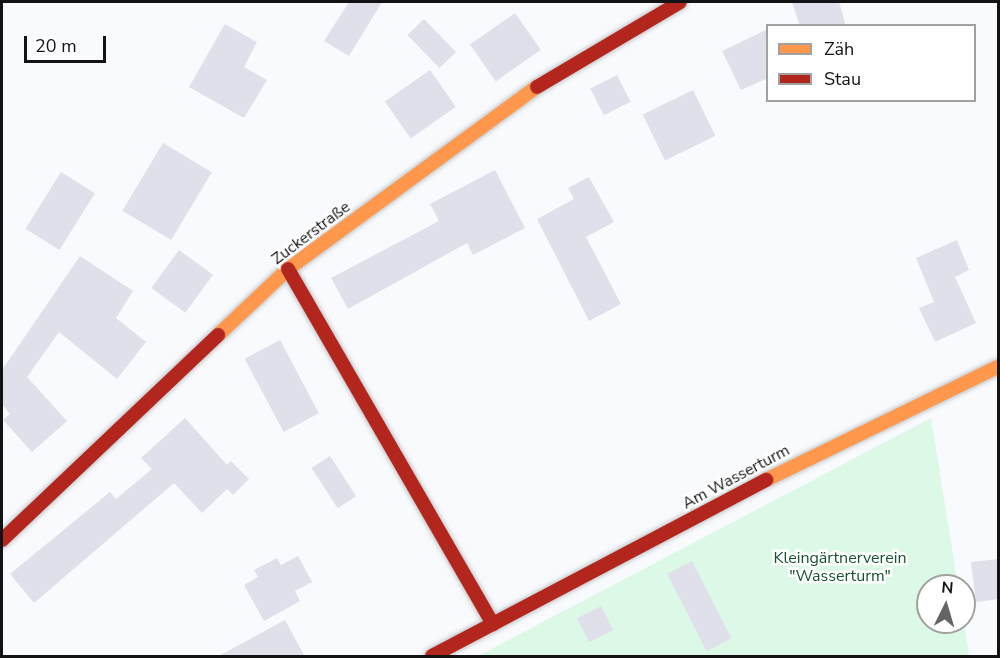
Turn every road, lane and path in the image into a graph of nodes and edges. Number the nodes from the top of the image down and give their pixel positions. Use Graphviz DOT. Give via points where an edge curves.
graph roads {
  1 [pos="680,2"];
  2 [pos="288,269"];
  3 [pos="999,367"];
  4 [pos="2,540"];
  5 [pos="493,624"];
  6 [pos="432,657"];
  1 -- 2 [label="street, Zuckerstraße" via="538,87"];
  2 -- 4 [label="street, Zuckerstraße"];
  2 -- 5 [label="street"];
  3 -- 5 [label="street, Am Wasserturm" via="858,432"];
  5 -- 6 [label="street, Am Wasserturm"];
}
